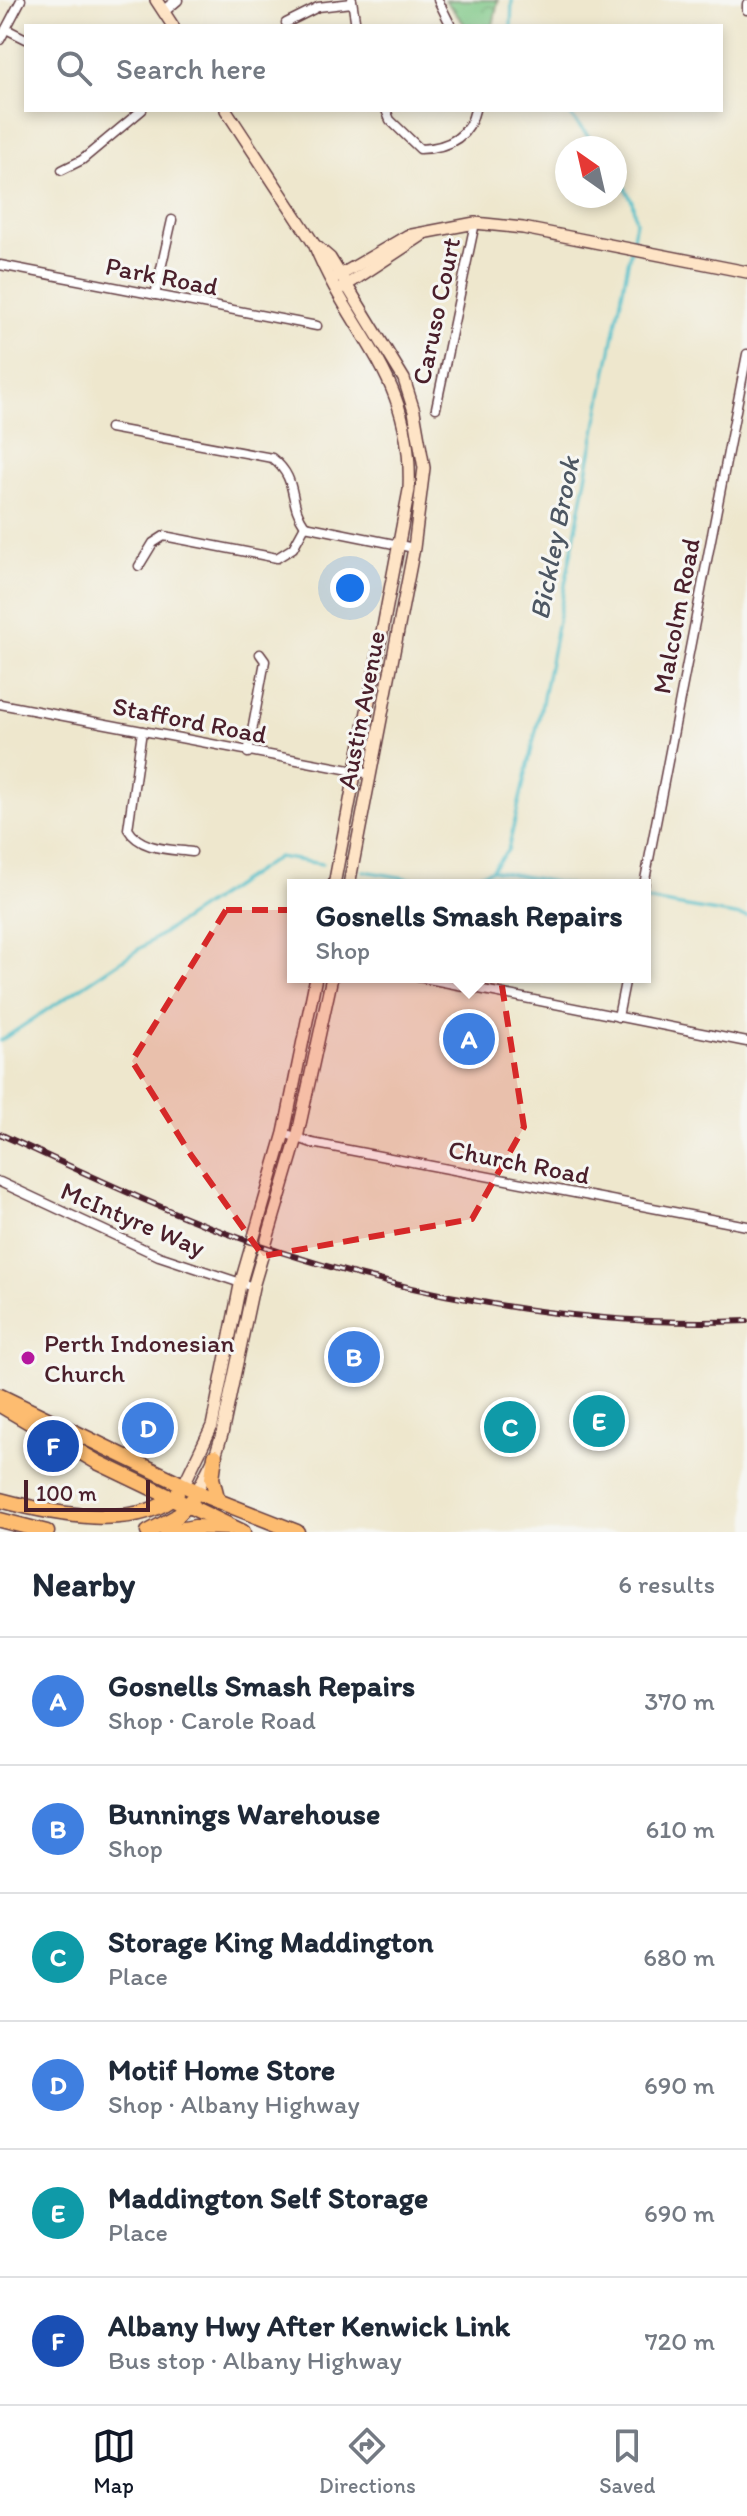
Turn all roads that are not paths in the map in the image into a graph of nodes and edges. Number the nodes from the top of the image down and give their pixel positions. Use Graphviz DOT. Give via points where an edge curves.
graph roads {
  1 [pos="21,0"];
  2 [pos="177,0"];
  3 [pos="438,0"];
  4 [pos="352,2"];
  5 [pos="158,3"];
  6 [pos="286,23"];
  7 [pos="172,24"];
  8 [pos="356,24"];
  9 [pos="450,24"];
  10 [pos="6,29"];
  11 [pos="24,38"];
  12 [pos="0,40"];
  13 [pos="140,112"];
  14 [pos="227,112"];
  15 [pos="387,112"];
  16 [pos="474,112"];
  17 [pos="62,170"];
  18 [pos="172,220"];
  19 [pos="475,223"];
  20 [pos="0,265"];
  21 [pos="747,272"];
  22 [pos="340,283"];
  23 [pos="155,295"];
  24 [pos="317,326"];
  25 [pos="747,354"];
  26 [pos="436,408"];
  27 [pos="110,428"];
  28 [pos="305,526"];
  29 [pos="400,546"];
  30 [pos="414,548"];
  31 [pos="139,566"];
  32 [pos="260,654"];
  33 [pos="0,704"];
  34 [pos="142,731"];
  35 [pos="248,753"];
  36 [pos="356,771"];
  37 [pos="371,774"];
  38 [pos="192,852"];
  39 [pos="335,879"];
  40 [pos="350,879"];
  41 [pos="645,879"];
  42 [pos="315,983"];
  43 [pos="331,983"];
  44 [pos="448,983"];
  45 [pos="625,983"];
  46 [pos="618,1017"];
  47 [pos="747,1042"];
  48 [pos="284,1133"];
  49 [pos="297,1138"];
  50 [pos="0,1182"];
  51 [pos="747,1226"];
  52 [pos="247,1286"];
  53 [pos="0,1396"];
  54 [pos="0,1405"];
  55 [pos="215,1456"];
  56 [pos="145,1485"];
  57 [pos="190,1488"];
  58 [pos="173,1499"];
  59 [pos="0,1500"];
  60 [pos="218,1501"];
  61 [pos="187,1506"];
  62 [pos="0,1520"];
  63 [pos="117,1526"];
  64 [pos="238,1530"];
  65 [pos="47,1532"];
  66 [pos="148,1532"];
  67 [pos="167,1532"];
  68 [pos="297,1532"];
  1 -- 10 [label="street"];
  2 -- 5 [label="street"];
  3 -- 9 [label="street"];
  4 -- 6 [label="street" via="318,7"];
  4 -- 8 [label="street"];
  5 -- 7 [label="main road"];
  10 -- 11 [label="street"];
  10 -- 12 [label="street"];
  13 -- 17 [label="street"];
  14 -- 22 [label="main road" via="314,244 330,258"];
  15 -- 16 [label="street" via="420,149 441,148 467,132"];
  18 -- 23 [label="street"];
  19 -- 21 [label="main road" via="498,223"];
  19 -- 22 [label="main road" via="427,232"];
  19 -- 26 [label="street, Caruso Court"];
  20 -- 23 [label="street, Park Road"];
  22 -- 29 [label="main road, Austin Avenue" via="383,365 406,433 409,490"];
  22 -- 30 [label="main road, Austin Avenue" via="404,379 414,411 424,468"];
  23 -- 24 [label="street, Park Road"];
  25 -- 41 [label="street, Malcolm Road"];
  27 -- 28 [label="street" via="272,458 291,477"];
  28 -- 29 [label="street"];
  28 -- 31 [label="street" via="293,548 277,558 164,536"];
  29 -- 30 [label="street"];
  29 -- 36 [label="main road, Austin Avenue"];
  30 -- 37 [label="main road, Austin Avenue"];
  32 -- 35 [label="street" via="265,661"];
  33 -- 34 [label="street, Stafford Road"];
  34 -- 35 [label="street, Stafford Road"];
  34 -- 38 [label="street" via="128,829 145,845"];
  35 -- 36 [label="street, Stafford Road"];
  36 -- 37 [label="street, Stafford Road"];
  36 -- 39 [label="main road, Austin Avenue"];
  37 -- 40 [label="main road, Austin Avenue"];
  42 -- 48 [label="main road"];
  43 -- 49 [label="main road"];
  44 -- 46 [label="street"];
  45 -- 46 [label="street"];
  46 -- 47 [label="street"];
  48 -- 49 [label="street, Church Road"];
  48 -- 52 [label="main road"];
  49 -- 51 [label="street, Church Road"];
  49 -- 52 [label="main road"];
  50 -- 52 [label="street, McIntyre Way" via="159,1256"];
  52 -- 55 [label="main road"];
  52 -- 57 [label="main road" via="212,1426"];
  53 -- 57 [label="highway"];
  54 -- 56 [label="highway"];
  55 -- 57 [label="main road"];
  55 -- 60 [label="highway" via="212,1478"];
  56 -- 58 [label="highway"];
  56 -- 63 [label="highway" via="149,1498 144,1512"];
  57 -- 58 [label="highway"];
  57 -- 60 [label="highway"];
  57 -- 61 [label="highway"];
  58 -- 61 [label="highway"];
  58 -- 63 [label="highway" via="152,1516"];
  59 -- 63 [label="highway"];
  60 -- 68 [label="highway"];
  61 -- 64 [label="highway"];
  61 -- 66 [label="highway"];
  62 -- 65 [label="highway"];
  64 -- 67 [label="highway" via="195,1527"];
}
